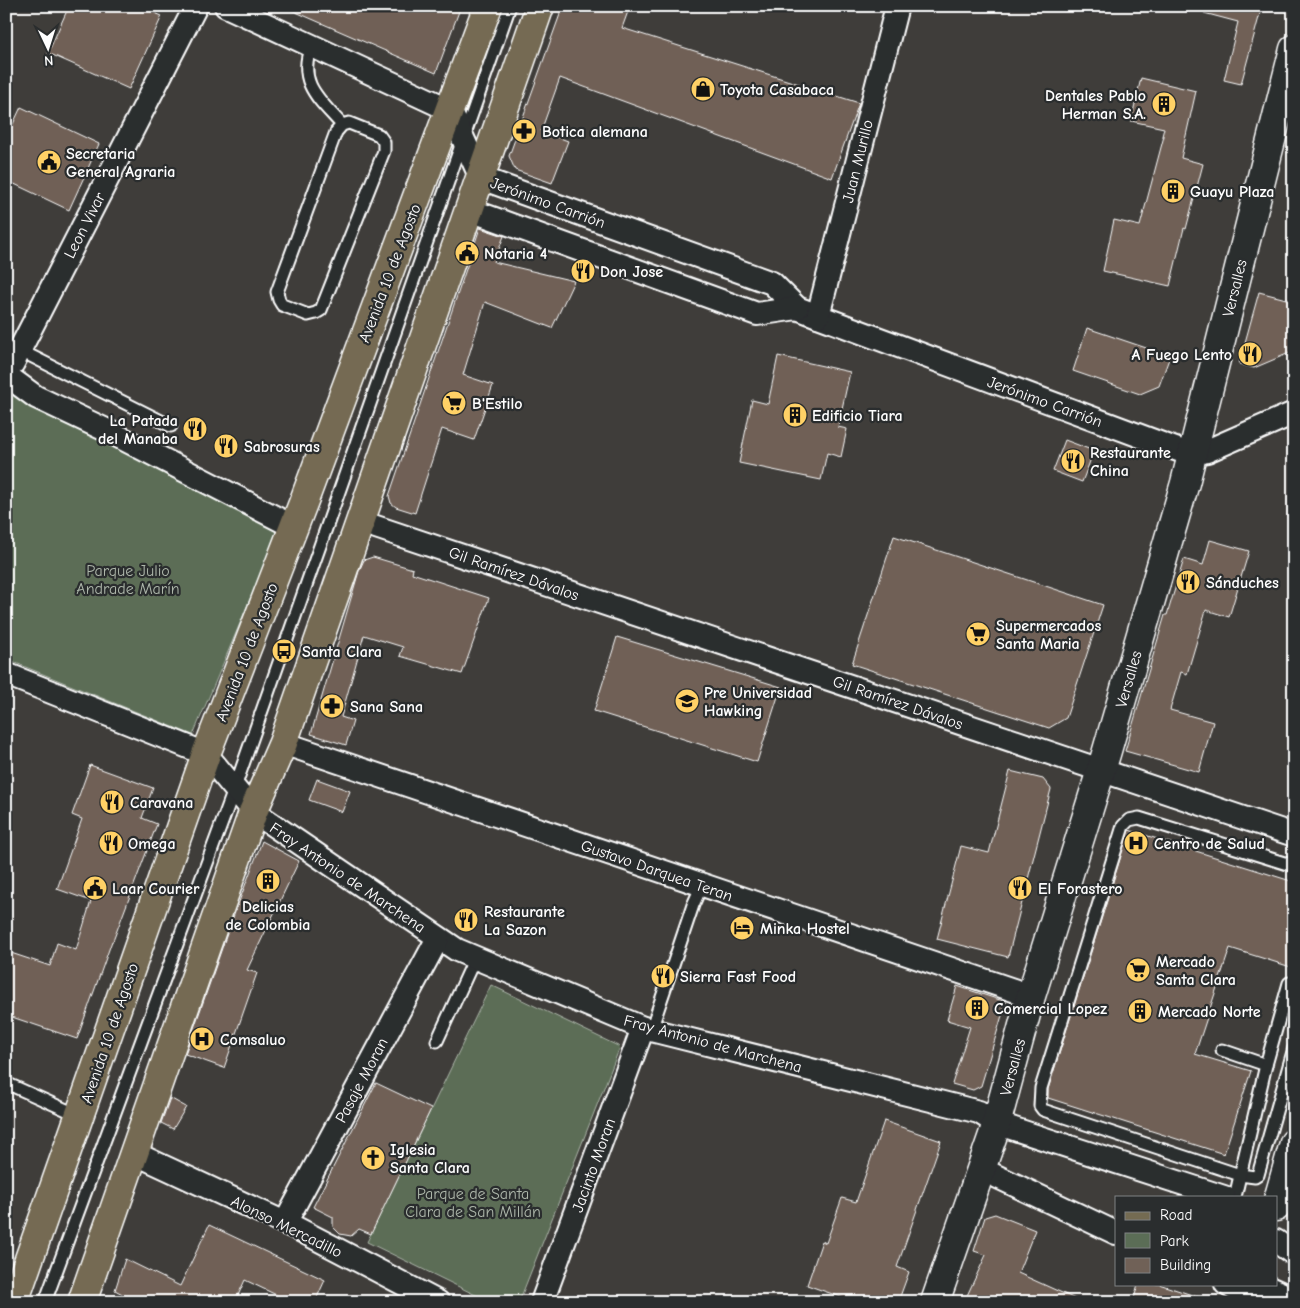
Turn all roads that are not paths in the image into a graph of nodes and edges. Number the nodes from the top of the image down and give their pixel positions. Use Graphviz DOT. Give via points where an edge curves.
graph roads {
  1 [pos="196,6"];
  2 [pos="226,6"];
  3 [pos="488,6"];
  4 [pos="510,6"];
  5 [pos="540,6"];
  6 [pos="897,6"];
  7 [pos="312,46"];
  8 [pos="1294,49"];
  9 [pos="450,110"];
  10 [pos="342,125"];
  11 [pos="464,141"];
  12 [pos="481,178"];
  13 [pos="470,210"];
  14 [pos="797,308"];
  15 [pos="818,316"];
  16 [pos="11,362"];
  17 [pos="1294,414"];
  18 [pos="171,426"];
  19 [pos="1192,453"];
  20 [pos="361,522"];
  21 [pos="294,527"];
  22 [pos="6,674"];
  23 [pos="283,743"];
  24 [pos="206,754"];
  25 [pos="1101,770"];
  26 [pos="234,790"];
  27 [pos="254,812"];
  28 [pos="1294,835"];
  29 [pos="1294,866"];
  30 [pos="702,885"];
  31 [pos="438,938"];
  32 [pos="475,958"];
  33 [pos="1289,983"];
  34 [pos="1031,996"];
  35 [pos="647,1029"];
  36 [pos="436,1041"];
  37 [pos="1294,1048"];
  38 [pos="1222,1050"];
  39 [pos="1266,1065"];
  40 [pos="6,1083"];
  41 [pos="80,1116"];
  42 [pos="996,1123"];
  43 [pos="1294,1142"];
  44 [pos="134,1153"];
  45 [pos="981,1169"];
  46 [pos="1240,1175"];
  47 [pos="1221,1196"];
  48 [pos="1235,1196"];
  49 [pos="1278,1200"];
  50 [pos="285,1223"];
  51 [pos="1115,1233"];
  52 [pos="1278,1242"];
  53 [pos="1294,1254"];
  54 [pos="1230,1286"];
  55 [pos="1252,1292"];
  56 [pos="1294,1299"];
  57 [pos="14,1302"];
  58 [pos="45,1302"];
  59 [pos="82,1302"];
  60 [pos="438,1302"];
  61 [pos="542,1302"];
  62 [pos="935,1302"];
  1 -- 16 [label="street, Leon Vivar"];
  2 -- 7 [label="street"];
  3 -- 9 [label="main road, Avenida 10 de Agosto"];
  4 -- 11 [label="lane"];
  5 -- 12 [label="main road"];
  6 -- 15 [label="street, Juan Murillo"];
  7 -- 9 [label="street"];
  7 -- 10 [label="lane" via="306,58 308,82 316,97"];
  8 -- 19 [label="street, Versalles"];
  9 -- 11 [label="street, Jerónimo Carrión"];
  9 -- 21 [label="main road, Avenida 10 de Agosto"];
  10 -- 10 [label="lane" via="336,132 277,292 282,304 308,315 321,310 384,151 384,142 379,135 349,123"];
  11 -- 12 [label="street, Jerónimo Carrión"];
  11 -- 26 [label="lane"];
  12 -- 13 [label="main road"];
  12 -- 14 [label="street, Jerónimo Carrión" via="772,283"];
  13 -- 14 [label="street, Jerónimo Carrión" via="757,314"];
  13 -- 20 [label="main road"];
  14 -- 15 [label="street, Jerónimo Carrión"];
  15 -- 19 [label="street, Jerónimo Carrión"];
  16 -- 18 [label="lane"];
  16 -- 21 [label="street" via="36,397"];
  17 -- 19 [label="street, Jerónimo Carrión" via="1207,451"];
  19 -- 25 [label="street, Versalles"];
  20 -- 23 [label="main road"];
  20 -- 25 [label="street, Gil Ramírez Dávalos"];
  21 -- 24 [label="main road, Avenida 10 de Agosto"];
  22 -- 24 [label="street"];
  23 -- 27 [label="main road"];
  23 -- 30 [label="street, Gustavo Darquea Teran"];
  24 -- 26 [label="street, Fray Antonio de Marchena"];
  24 -- 41 [label="main road, Avenida 10 de Agosto"];
  25 -- 28 [label="street, Gil Ramírez Dávalos"];
  25 -- 34 [label="street, Versalles"];
  26 -- 27 [label="street, Fray Antonio de Marchena"];
  26 -- 58 [label="lane"];
  27 -- 31 [label="street, Fray Antonio de Marchena"];
  27 -- 44 [label="main road"];
  29 -- 46 [label="lane" via="1139,818 1129,820 1123,826 1041,1088 1040,1106 1043,1110"];
  30 -- 34 [label="street, Gustavo Darquea Teran"];
  30 -- 35 [label="lane"];
  31 -- 32 [label="street, Fray Antonio de Marchena"];
  31 -- 50 [label="street, Pasaje Moran"];
  32 -- 35 [label="street, Fray Antonio de Marchena"];
  32 -- 36 [label="lane"];
  33 -- 39 [label="lane"];
  34 -- 42 [label="street, Versalles"];
  35 -- 42 [label="street, Fray Antonio de Marchena" via="979,1112"];
  35 -- 61 [label="street, Jacinto Moran"];
  37 -- 46 [label="lane" via="1258,1175"];
  38 -- 39 [label="lane"];
  39 -- 46 [label="lane"];
  40 -- 41 [label="lane"];
  41 -- 57 [label="main road, Avenida 10 de Agosto"];
  42 -- 45 [label="street, Versalles"];
  42 -- 47 [label="street, Fray Antonio de Marchena"];
  43 -- 49 [label="street"];
  44 -- 50 [label="street, Alonso Mercadillo"];
  44 -- 59 [label="main road"];
  45 -- 51 [label="street"];
  45 -- 62 [label="street, Versalles"];
  46 -- 48 [label="lane"];
  50 -- 60 [label="street, Alonso Mercadillo"];
  52 -- 53 [label="street"];
  54 -- 55 [label="street"];
  55 -- 56 [label="street" via="1268,1288"];
}
